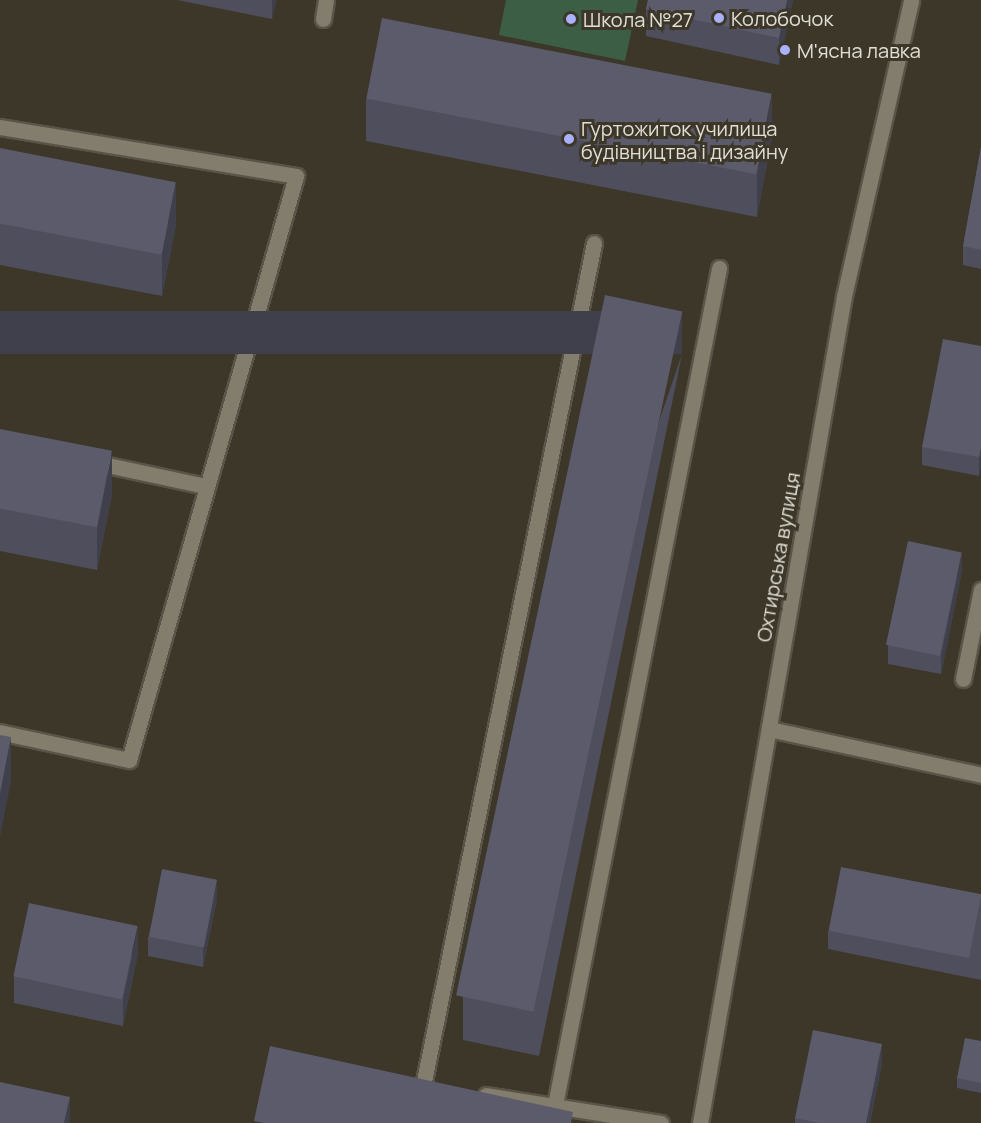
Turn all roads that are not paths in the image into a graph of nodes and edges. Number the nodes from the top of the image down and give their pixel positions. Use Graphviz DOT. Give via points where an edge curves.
graph roads {
  1 [pos="326,0"];
  2 [pos="911,0"];
  3 [pos="323,19"];
  4 [pos="0,127"];
  5 [pos="594,243"];
  6 [pos="719,268"];
  7 [pos="80,459"];
  8 [pos="205,486"];
  9 [pos="981,590"];
  10 [pos="963,678"];
  11 [pos="769,729"];
  12 [pos="0,732"];
  13 [pos="981,775"];
  14 [pos="401,1081"];
  15 [pos="423,1086"];
  16 [pos="445,1089"];
  17 [pos="467,1092"];
  18 [pos="555,1105"];
  19 [pos="661,1123"];
  20 [pos="700,1123"];
  1 -- 3 [label="street"];
  2 -- 11 [label="street, Охтирська вулиця" via="844,296"];
  4 -- 8 [label="street" via="296,176"];
  5 -- 15 [label="street"];
  6 -- 18 [label="street"];
  7 -- 8 [label="street"];
  8 -- 12 [label="street" via="129,760"];
  9 -- 10 [label="street"];
  11 -- 13 [label="street"];
  11 -- 20 [label="street, Охтирська вулиця"];
  14 -- 15 [label="street"];
  15 -- 16 [label="street"];
  17 -- 18 [label="street"];
  18 -- 19 [label="street"];
}
